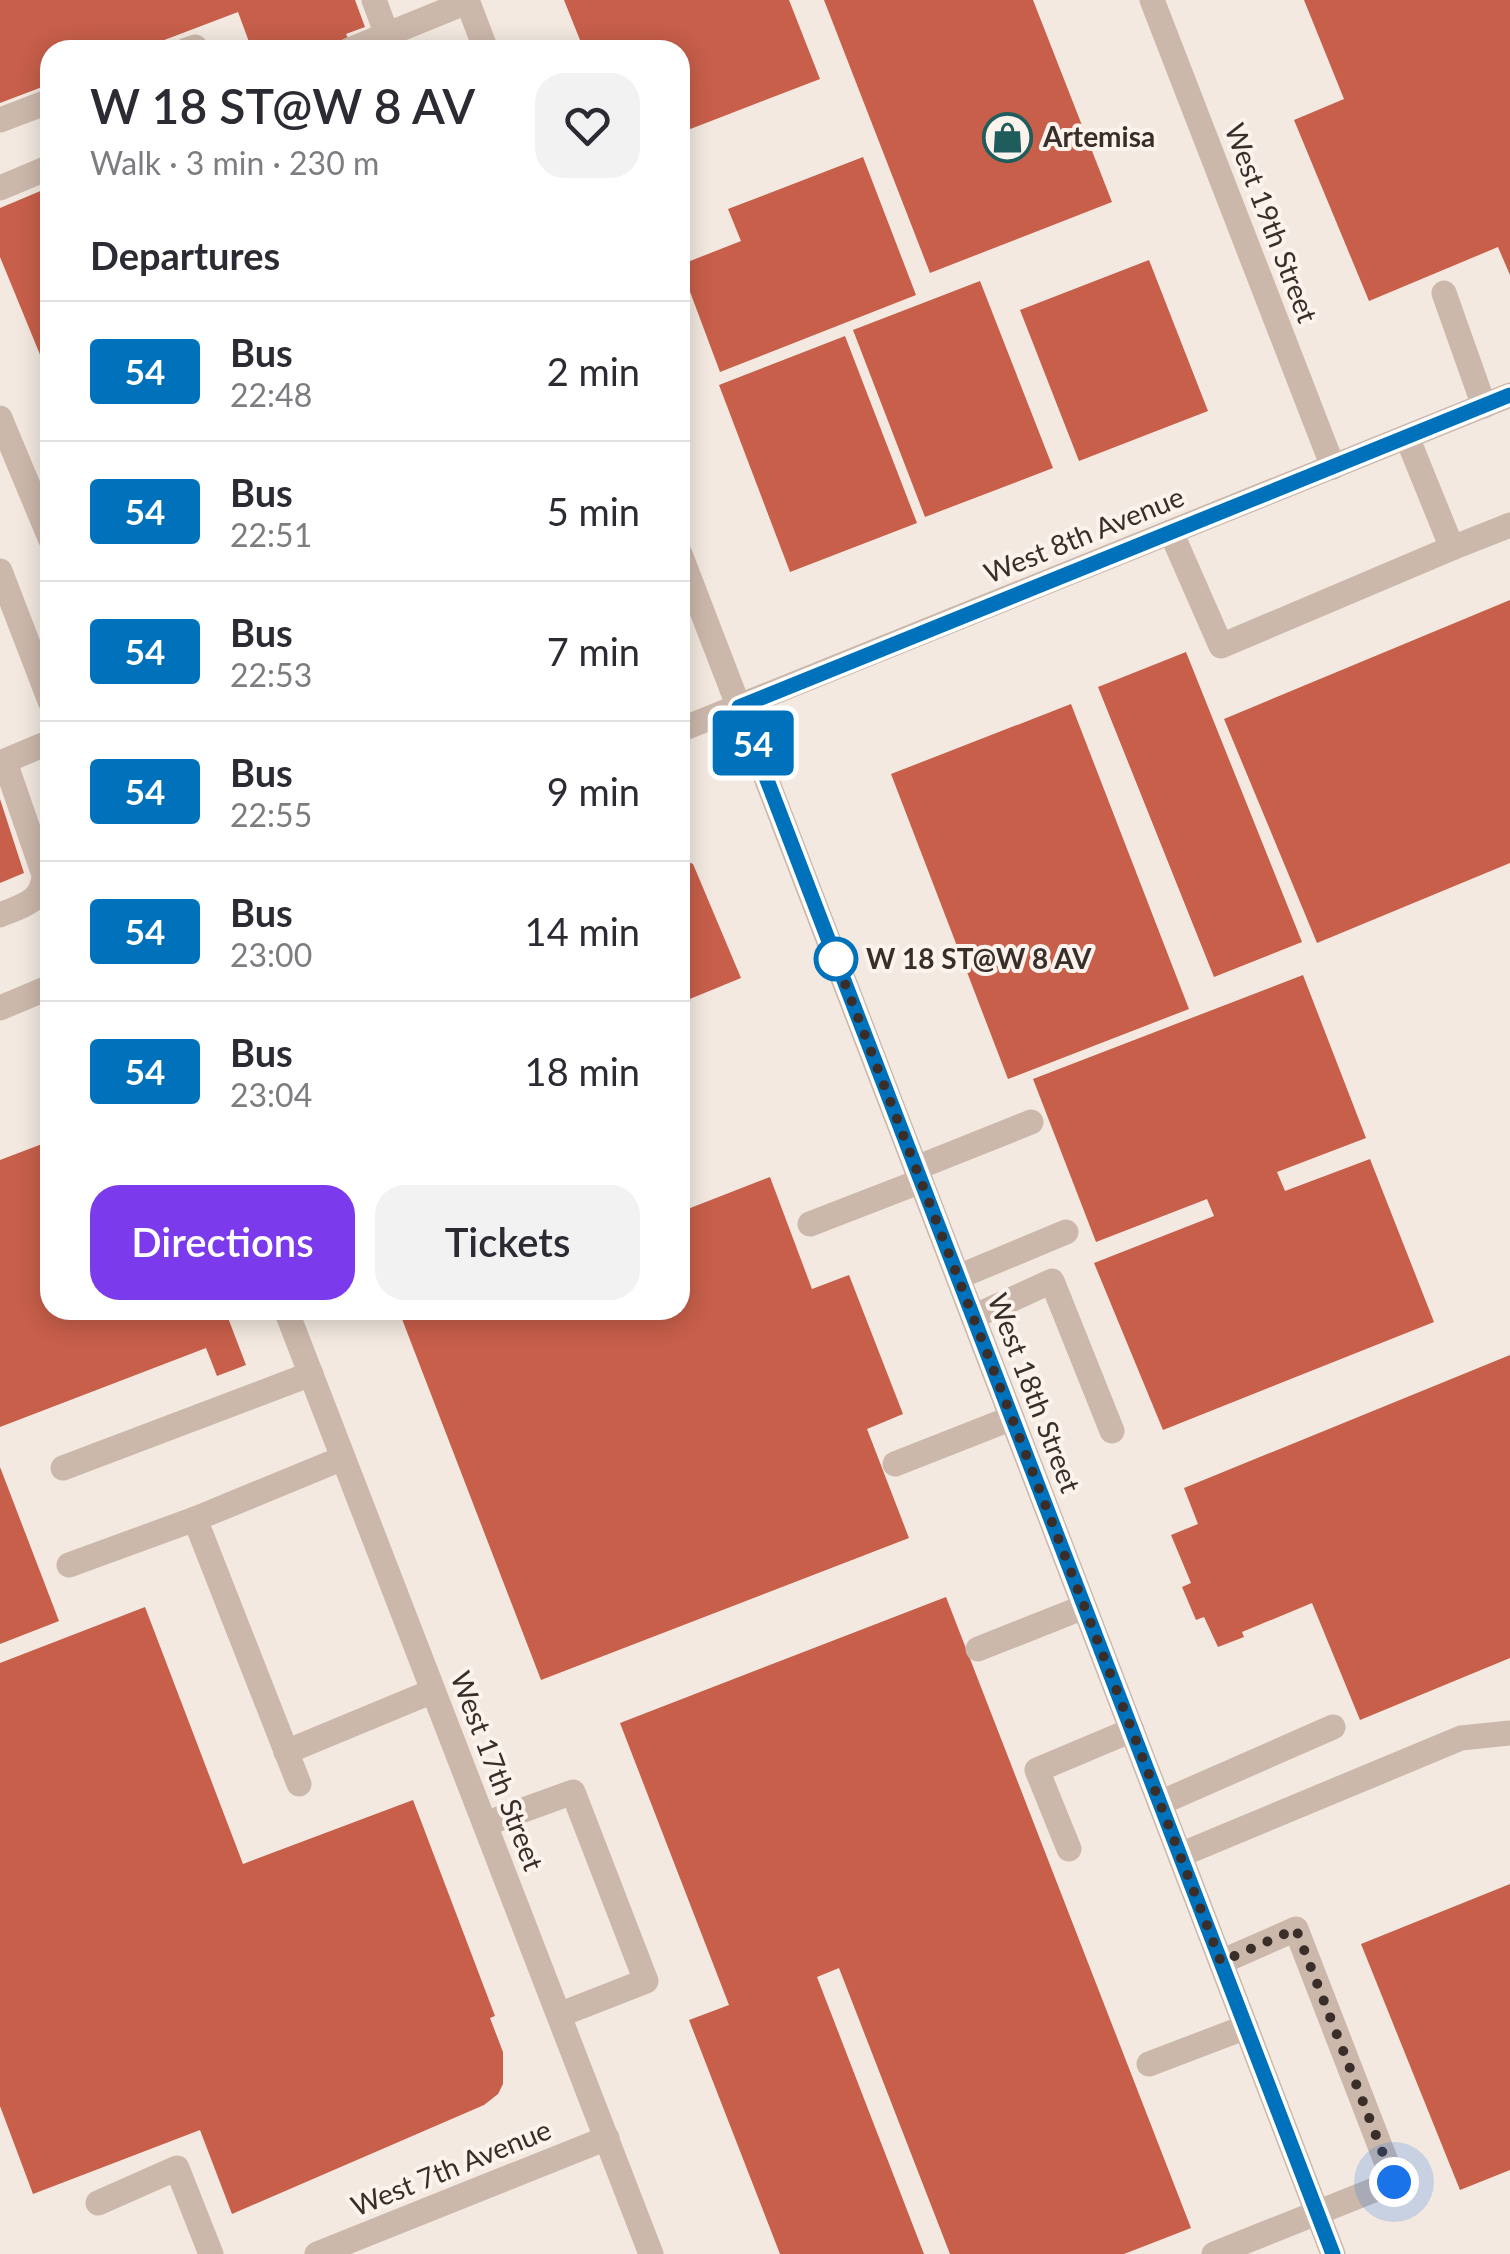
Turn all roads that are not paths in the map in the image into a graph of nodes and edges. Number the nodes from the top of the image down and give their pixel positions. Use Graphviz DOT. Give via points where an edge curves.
graph roads {
  1 [pos="374,0"];
  2 [pos="1152,0"];
  3 [pos="467,1"];
  4 [pos="387,34"];
  5 [pos="373,40"];
  6 [pos="482,40"];
  7 [pos="40,105"];
  8 [pos="0,120"];
  9 [pos="40,171"];
  10 [pos="0,188"];
  11 [pos="1444,294"];
  12 [pos="1510,395"];
  13 [pos="1484,406"];
  14 [pos="0,418"];
  15 [pos="1407,436"];
  16 [pos="1333,467"];
  17 [pos="40,514"];
  18 [pos="1510,526"];
  19 [pos="1171,532"];
  20 [pos="1452,548"];
  21 [pos="0,571"];
  22 [pos="690,580"];
  23 [pos="40,675"];
  24 [pos="739,707"];
  25 [pos="690,726"];
  26 [pos="40,746"];
  27 [pos="2,763"];
  28 [pos="40,864"];
  29 [pos="40,893"];
  30 [pos="0,915"];
  31 [pos="40,991"];
  32 [pos="0,1008"];
  33 [pos="1031,1122"];
  34 [pos="918,1174"];
  35 [pos="810,1224"];
  36 [pos="1066,1232"];
  37 [pos="958,1277"];
  38 [pos="973,1317"];
  39 [pos="290,1320"];
  40 [pos="310,1374"];
  41 [pos="1012,1418"];
  42 [pos="1112,1431"];
  43 [pos="343,1458"];
  44 [pos="895,1464"];
  45 [pos="64,1468"];
  46 [pos="196,1519"];
  47 [pos="69,1566"];
  48 [pos="1084,1607"];
  49 [pos="978,1649"];
  50 [pos="433,1692"];
  51 [pos="1333,1727"];
  52 [pos="1132,1730"];
  53 [pos="1510,1732"];
  54 [pos="286,1752"];
  55 [pos="299,1784"];
  56 [pos="1160,1802"];
  57 [pos="485,1824"];
  58 [pos="1069,1849"];
  59 [pos="1180,1855"];
  60 [pos="1221,1962"];
  61 [pos="559,2016"];
  62 [pos="1246,2027"];
  63 [pos="1149,2064"];
  64 [pos="607,2138"];
  65 [pos="98,2203"];
  66 [pos="1318,2215"];
  67 [pos="212,2254"];
  68 [pos="317,2254"];
  69 [pos="652,2254"];
  70 [pos="1214,2254"];
  71 [pos="1333,2254"];
  1 -- 4 [label="street"];
  2 -- 16 [label="street, West 19th Street"];
  3 -- 4 [label="street"];
  3 -- 6 [label="street"];
  4 -- 5 [label="street"];
  7 -- 8 [label="street"];
  9 -- 10 [label="street"];
  11 -- 13 [label="street"];
  12 -- 13 [label="street, West 8th Avenue"];
  13 -- 15 [label="street, West 8th Avenue"];
  14 -- 17 [label="street"];
  15 -- 16 [label="street, West 8th Avenue"];
  15 -- 20 [label="street"];
  16 -- 19 [label="street, West 8th Avenue"];
  18 -- 20 [label="street"];
  19 -- 20 [label="street" via="1221,646"];
  19 -- 24 [label="street, West 8th Avenue"];
  21 -- 23 [label="street"];
  22 -- 24 [label="street, West 18th Street"];
  24 -- 25 [label="street, West 8th Avenue"];
  24 -- 34 [label="street, West 18th Street"];
  26 -- 27 [label="street"];
  27 -- 28 [label="street"];
  29 -- 30 [label="street"];
  31 -- 32 [label="street"];
  33 -- 34 [label="street"];
  34 -- 35 [label="street"];
  34 -- 37 [label="street, West 18th Street"];
  36 -- 37 [label="street"];
  37 -- 38 [label="street, West 18th Street"];
  38 -- 41 [label="street, West 18th Street"];
  38 -- 42 [label="street" via="1052,1281"];
  39 -- 40 [label="street, West 17th Street"];
  40 -- 43 [label="street, West 17th Street"];
  40 -- 45 [label="street"];
  41 -- 44 [label="street"];
  41 -- 48 [label="street, West 18th Street"];
  43 -- 46 [label="street"];
  43 -- 50 [label="street, West 17th Street"];
  46 -- 47 [label="street"];
  46 -- 54 [label="street"];
  48 -- 49 [label="street"];
  48 -- 52 [label="street, West 18th Street"];
  50 -- 54 [label="street"];
  50 -- 57 [label="street, West 17th Street"];
  51 -- 56 [label="street"];
  52 -- 56 [label="street, West 18th Street"];
  52 -- 58 [label="street" via="1037,1770"];
  53 -- 59 [label="street" via="1461,1738"];
  54 -- 55 [label="street"];
  56 -- 59 [label="street, West 18th Street"];
  57 -- 61 [label="street, West 17th Street"];
  57 -- 61 [label="street" via="573,1792 646,1981"];
  59 -- 60 [label="street, West 18th Street"];
  60 -- 62 [label="street, West 18th Street"];
  60 -- 66 [label="street" via="1296,1929 1394,2182"];
  61 -- 64 [label="street, West 17th Street"];
  62 -- 63 [label="street"];
  62 -- 66 [label="street, West 18th Street"];
  64 -- 68 [label="street, West 7th Avenue"];
  64 -- 69 [label="street, West 17th Street"];
  65 -- 67 [label="street" via="176,2168"];
  66 -- 70 [label="street"];
  66 -- 71 [label="street, West 18th Street"];
}
